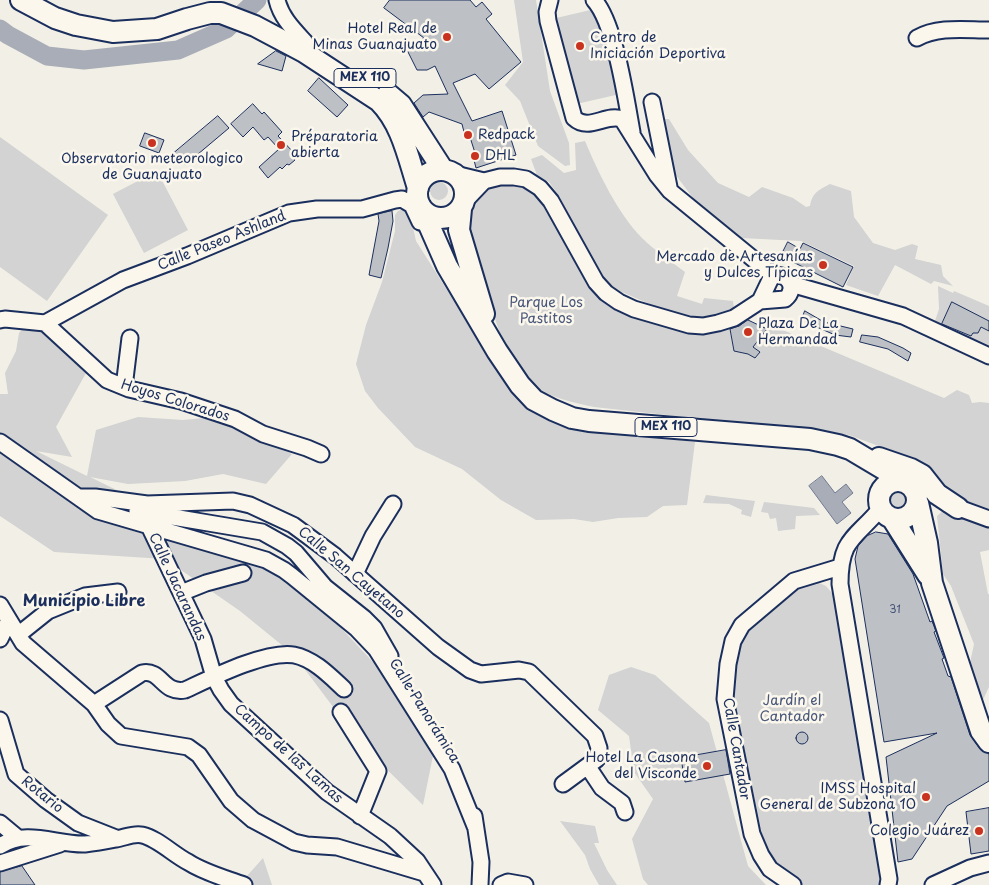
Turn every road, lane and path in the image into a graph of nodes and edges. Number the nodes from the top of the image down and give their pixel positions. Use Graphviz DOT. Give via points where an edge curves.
graph roads {
  1 [pos="20,0"];
  2 [pos="550,0"];
  3 [pos="594,0"];
  4 [pos="278,4"];
  5 [pos="222,5"];
  6 [pos="257,22"];
  7 [pos="989,30"];
  8 [pos="917,38"];
  9 [pos="305,42"];
  10 [pos="652,102"];
  11 [pos="633,136"];
  12 [pos="449,172"];
  13 [pos="484,181"];
  14 [pos="670,191"];
  15 [pos="420,197"];
  16 [pos="462,205"];
  17 [pos="447,266"];
  18 [pos="770,280"];
  19 [pos="791,284"];
  20 [pos="760,301"];
  21 [pos="0,320"];
  22 [pos="45,323"];
  23 [pos="130,338"];
  24 [pos="496,351"];
  25 [pos="989,356"];
  26 [pos="124,387"];
  27 [pos="0,442"];
  28 [pos="855,452"];
  29 [pos="320,454"];
  30 [pos="912,492"];
  31 [pos="82,499"];
  32 [pos="393,504"];
  33 [pos="884,507"];
  34 [pos="958,508"];
  35 [pos="989,519"];
  36 [pos="149,526"];
  37 [pos="840,567"];
  38 [pos="243,573"];
  39 [pos="355,574"];
  40 [pos="932,583"];
  41 [pos="118,592"];
  42 [pos="181,593"];
  43 [pos="0,604"];
  44 [pos="9,620"];
  45 [pos="18,635"];
  46 [pos="0,639"];
  47 [pos="214,677"];
  48 [pos="344,689"];
  49 [pos="94,704"];
  50 [pos="341,712"];
  51 [pos="0,720"];
  52 [pos="989,742"];
  53 [pos="588,767"];
  54 [pos="563,784"];
  55 [pos="625,812"];
  56 [pos="360,816"];
  57 [pos="0,823"];
  58 [pos="475,826"];
  59 [pos="18,838"];
  60 [pos="117,839"];
  61 [pos="63,843"];
  62 [pos="0,846"];
  63 [pos="0,863"];
  64 [pos="989,863"];
  65 [pos="429,879"];
  66 [pos="214,880"];
  67 [pos="244,885"];
  68 [pos="480,885"];
  69 [pos="501,885"];
  70 [pos="525,885"];
  71 [pos="793,885"];
  72 [pos="888,885"];
  73 [pos="933,885"];
  1 -- 5 [label="main road, MEX 110" via="55,18 113,32 159,27 210,13"];
  2 -- 11 [label="street" via="548,21 574,118 588,124 618,118 624,121"];
  3 -- 11 [label="street" via="610,32"];
  4 -- 9 [label="street" via="287,22"];
  5 -- 6 [label="main road, MEX 110"];
  6 -- 9 [label="main road, MEX 110"];
  6 -- 15 [label="main road, MEX 110" via="379,100 401,134"];
  7 -- 8 [label="street" via="941,30 927,32"];
  9 -- 12 [label="main road, MEX 110" via="401,105"];
  10 -- 14 [label="street"];
  11 -- 14 [label="street"];
  12 -- 13 [label="street"];
  12 -- 15 [label="main road" via="436,170 425,176"];
  12 -- 16 [label="main road, MEX 110" via="464,186 466,194"];
  13 -- 16 [label="street"];
  13 -- 20 [label="street" via="514,177 526,179 540,188 551,201 596,282 619,302 675,322 703,326 734,318"];
  14 -- 18 [label="street"];
  15 -- 16 [label="main road" via="433,217 448,217"];
  15 -- 17 [label="main road, MEX 110"];
  16 -- 24 [label="main road, MEX 110" via="459,230"];
  17 -- 22 [label="street, Calle Paseo Ashland" via="435,256 416,210 408,202 395,200 362,208 317,209 289,213 123,280"];
  17 -- 24 [label="main road, MEX 110"];
  18 -- 19 [label="street" via="778,275 786,277"];
  18 -- 20 [label="street"];
  19 -- 20 [label="street" via="788,296 780,300"];
  19 -- 25 [label="street" via="903,316"];
  21 -- 22 [label="street"];
  22 -- 26 [label="street, Hoyos Colorados" via="107,380"];
  23 -- 26 [label="street"];
  24 -- 28 [label="main road, MEX 110" via="534,400 572,418 810,439"];
  26 -- 29 [label="street, Hoyos Colorados" via="235,419 263,434"];
  27 -- 31 [label="street, Calle Panorámica"];
  28 -- 30 [label="main road, MEX 110"];
  28 -- 33 [label="main road"];
  28 -- 34 [label="main road" via="911,468 922,475 937,494"];
  30 -- 33 [label="main road" via="893,481 888,483 884,487"];
  30 -- 33 [label="main road" via="914,511 906,518 896,519"];
  30 -- 34 [label="street"];
  30 -- 40 [label="main road" via="927,543"];
  31 -- 36 [label="street, Calle Panorámica" via="98,511"];
  31 -- 39 [label="street, Calle San Cayetano" via="95,497 147,504 233,501 250,505 293,525"];
  31 -- 58 [label="street, Calle Panorámica" via="262,532 296,554 324,586 364,618 382,640 459,767 470,791"];
  32 -- 39 [label="street"];
  33 -- 37 [label="street" via="849,542"];
  33 -- 40 [label="main road"];
  34 -- 35 [label="street"];
  36 -- 42 [label="street, Calle Jacarandas"];
  36 -- 58 [label="street, Calle Panorámica" via="276,564 357,629 376,649 444,755"];
  37 -- 71 [label="street, Calle Cantador" via="794,582 742,625 733,641 728,664 725,698 752,834 770,869"];
  37 -- 72 [label="street" via="840,584"];
  38 -- 42 [label="street"];
  39 -- 53 [label="street, Calle San Cayetano" via="438,647 470,670 481,674 529,672 595,736 599,748 597,759"];
  40 -- 52 [label="main road" via="981,731"];
  41 -- 45 [label="street" via="85,596 48,611"];
  42 -- 47 [label="street, Calle Jacarandas" via="203,640"];
  43 -- 44 [label="street"];
  44 -- 45 [label="street"];
  44 -- 46 [label="street"];
  45 -- 49 [label="street" via="23,643"];
  47 -- 48 [label="street" via="269,656 294,655 328,673"];
  47 -- 49 [label="street" via="178,691 148,672"];
  47 -- 56 [label="street, Campo de las Lamas" via="231,704 326,792"];
  49 -- 65 [label="street" via="121,736 188,747 199,755 242,812 294,842 337,847"];
  50 -- 56 [label="street" via="378,771"];
  51 -- 60 [label="street, Rotario" via="16,774 78,823"];
  53 -- 54 [label="street"];
  53 -- 55 [label="street" via="602,788 622,803"];
  56 -- 65 [label="street, Campo de las Lamas" via="390,836 417,861"];
  57 -- 59 [label="street"];
  58 -- 68 [label="street"];
  59 -- 61 [label="street" via="37,837"];
  59 -- 62 [label="street"];
  60 -- 61 [label="street" via="85,844"];
  60 -- 66 [label="street" via="141,834"];
  61 -- 63 [label="street"];
  64 -- 73 [label="street"];
  66 -- 67 [label="street"];
  69 -- 70 [label="street" via="508,882"];
}
